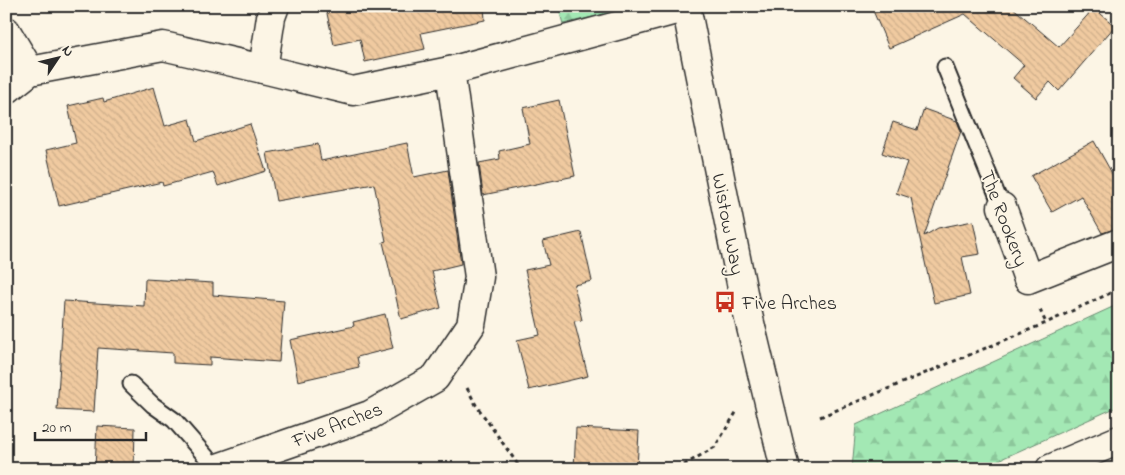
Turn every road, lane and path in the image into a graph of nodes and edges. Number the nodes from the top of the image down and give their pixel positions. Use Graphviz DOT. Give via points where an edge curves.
graph roads {
  1 [pos="274,6"];
  2 [pos="686,7"];
  3 [pos="6,31"];
  4 [pos="945,66"];
  5 [pos="264,69"];
  6 [pos="30,71"];
  7 [pos="450,71"];
  8 [pos="6,90"];
  9 [pos="1002,208"];
  10 [pos="1119,244"];
  11 [pos="1119,289"];
  12 [pos="450,356"];
  13 [pos="132,384"];
  14 [pos="737,410"];
  15 [pos="820,417"];
  16 [pos="1119,440"];
  17 [pos="1057,467"];
  18 [pos="216,469"];
  19 [pos="521,469"];
  20 [pos="677,469"];
  21 [pos="784,469"];
  1 -- 5 [label="street"];
  2 -- 7 [label="street"];
  2 -- 21 [label="street, Wistow Way" via="744,298"];
  3 -- 6 [label="street"];
  4 -- 9 [label="lane, The Rookery"];
  5 -- 6 [label="street" via="163,46"];
  5 -- 7 [label="street" via="353,91"];
  6 -- 8 [label="street"];
  7 -- 12 [label="street, Five Arches" via="479,277 471,325"];
  9 -- 10 [label="street, The Rookery" via="1028,279"];
  11 -- 15 [label="path" via="1046,323"];
  12 -- 18 [label="street, Five Arches" via="435,378 370,415"];
  12 -- 19 [label="path" via="476,405"];
  13 -- 18 [label="lane" via="174,420"];
  14 -- 20 [label="path" via="715,447"];
  16 -- 17 [label="street"];
}
